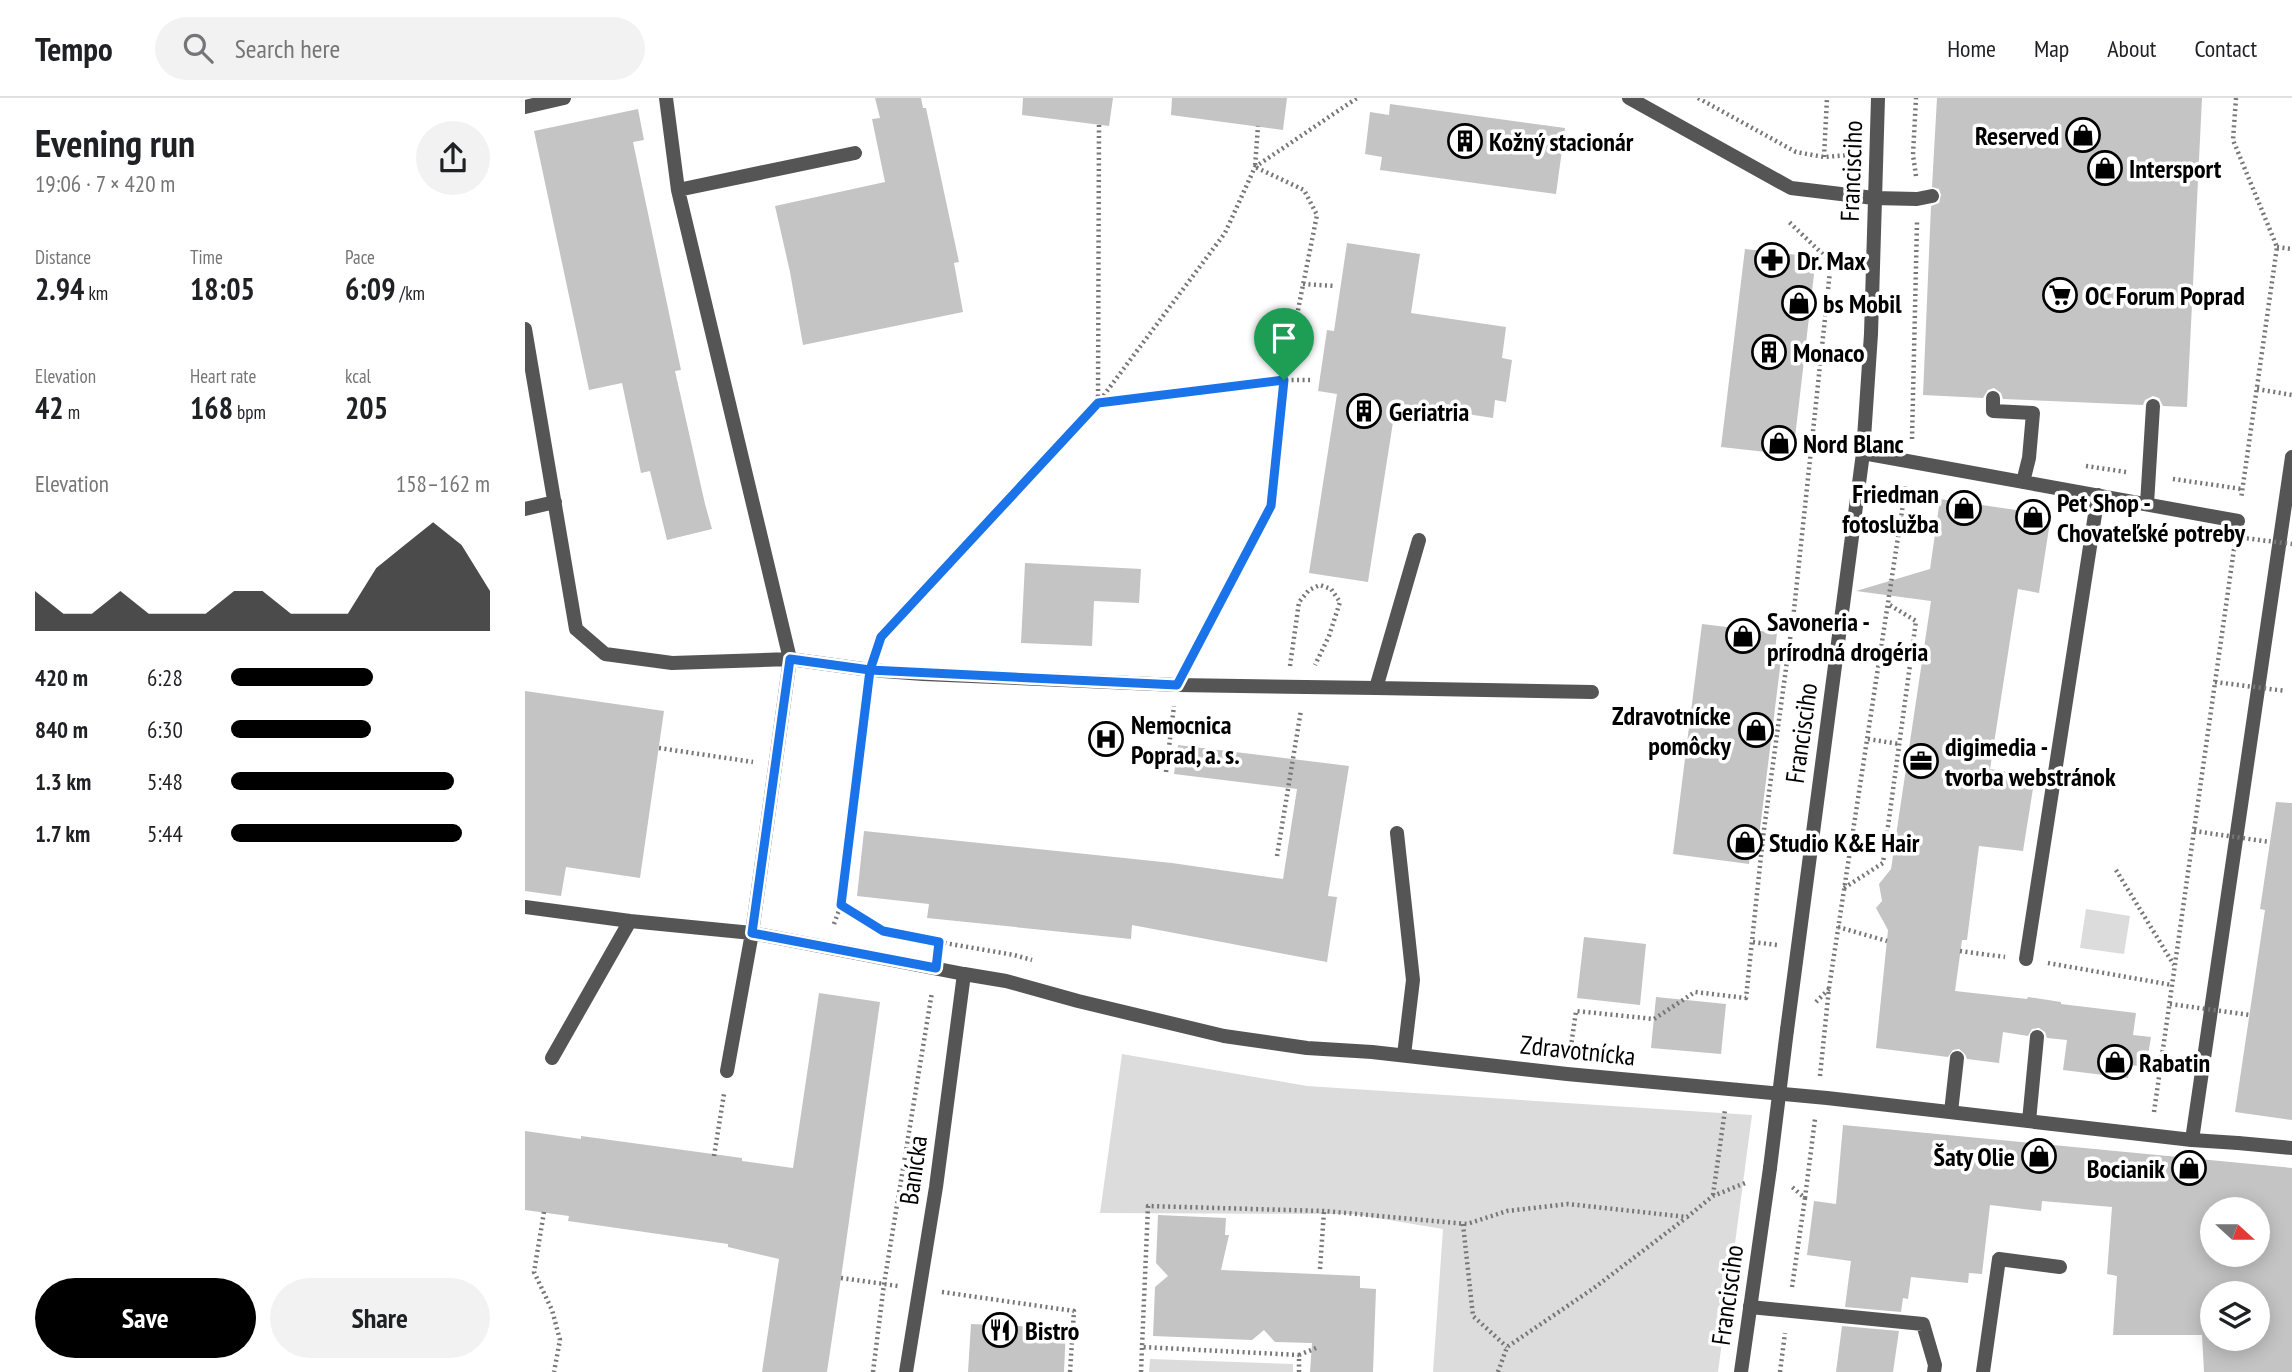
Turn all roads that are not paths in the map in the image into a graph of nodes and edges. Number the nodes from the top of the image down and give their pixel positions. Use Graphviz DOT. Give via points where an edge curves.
graph roads {
  1 [pos="564,98"];
  2 [pos="666,98"];
  3 [pos="1629,98"];
  4 [pos="1878,98"];
  5 [pos="525,107"];
  6 [pos="855,153"];
  7 [pos="678,190"];
  8 [pos="1932,196"];
  9 [pos="1874,198"];
  10 [pos="525,330"];
  11 [pos="1993,398"];
  12 [pos="2153,405"];
  13 [pos="1863,453"];
  14 [pos="2292,457"];
  15 [pos="2023,482"];
  16 [pos="2098,495"];
  17 [pos="555,502"];
  18 [pos="2147,504"];
  19 [pos="525,509"];
  20 [pos="2238,521"];
  21 [pos="1419,540"];
  22 [pos="790,659"];
  23 [pos="1376,688"];
  24 [pos="1592,692"];
  25 [pos="1397,833"];
  26 [pos="525,907"];
  27 [pos="630,922"];
  28 [pos="752,933"];
  29 [pos="2026,959"];
  30 [pos="964,974"];
  31 [pos="2037,1037"];
  32 [pos="1404,1055"];
  33 [pos="552,1058"];
  34 [pos="1957,1058"];
  35 [pos="727,1071"];
  36 [pos="1951,1112"];
  37 [pos="2029,1121"];
  38 [pos="2192,1140"];
  39 [pos="2292,1148"];
  40 [pos="2060,1267"];
  41 [pos="1750,1307"];
  42 [pos="907,1372"];
  43 [pos="1741,1372"];
  44 [pos="1934,1372"];
  45 [pos="1983,1372"];
  1 -- 5 [label="street"];
  2 -- 7 [label="street"];
  3 -- 9 [label="street" via="1791,188"];
  4 -- 9 [label="street, Francisciho"];
  6 -- 7 [label="street"];
  7 -- 22 [label="street"];
  8 -- 9 [label="street"];
  9 -- 13 [label="street, Francisciho"];
  10 -- 17 [label="street"];
  11 -- 15 [label="street" via="1993,411 2033,412"];
  12 -- 18 [label="street"];
  13 -- 15 [label="street"];
  13 -- 41 [label="street, Francisciho, bridge"];
  14 -- 38 [label="street"];
  15 -- 16 [label="street"];
  16 -- 18 [label="street"];
  16 -- 29 [label="street"];
  17 -- 19 [label="street"];
  17 -- 22 [label="street" via="576,629 605,654 671,663"];
  18 -- 20 [label="street"];
  21 -- 23 [label="street"];
  22 -- 23 [label="street" via="870,670 1177,685"];
  22 -- 28 [label="street"];
  23 -- 24 [label="street"];
  25 -- 32 [label="street" via="1413,980"];
  26 -- 27 [label="street, Zdravotnícka"];
  27 -- 28 [label="street, Zdravotnícka"];
  27 -- 33 [label="street"];
  28 -- 30 [label="street, Zdravotnícka"];
  28 -- 35 [label="street"];
  30 -- 32 [label="street, Zdravotnícka" via="1224,1036"];
  30 -- 42 [label="street, Banícka"];
  31 -- 37 [label="street"];
  32 -- 36 [label="street, Zdravotnícka"];
  34 -- 36 [label="street"];
  36 -- 37 [label="street, Zdravotnícka"];
  37 -- 38 [label="street, Zdravotnícka"];
  38 -- 39 [label="street, Zdravotnícka"];
  40 -- 45 [label="street" via="1999,1259"];
  41 -- 43 [label="street, Francisciho"];
  41 -- 44 [label="street" via="1923,1324"];
}
